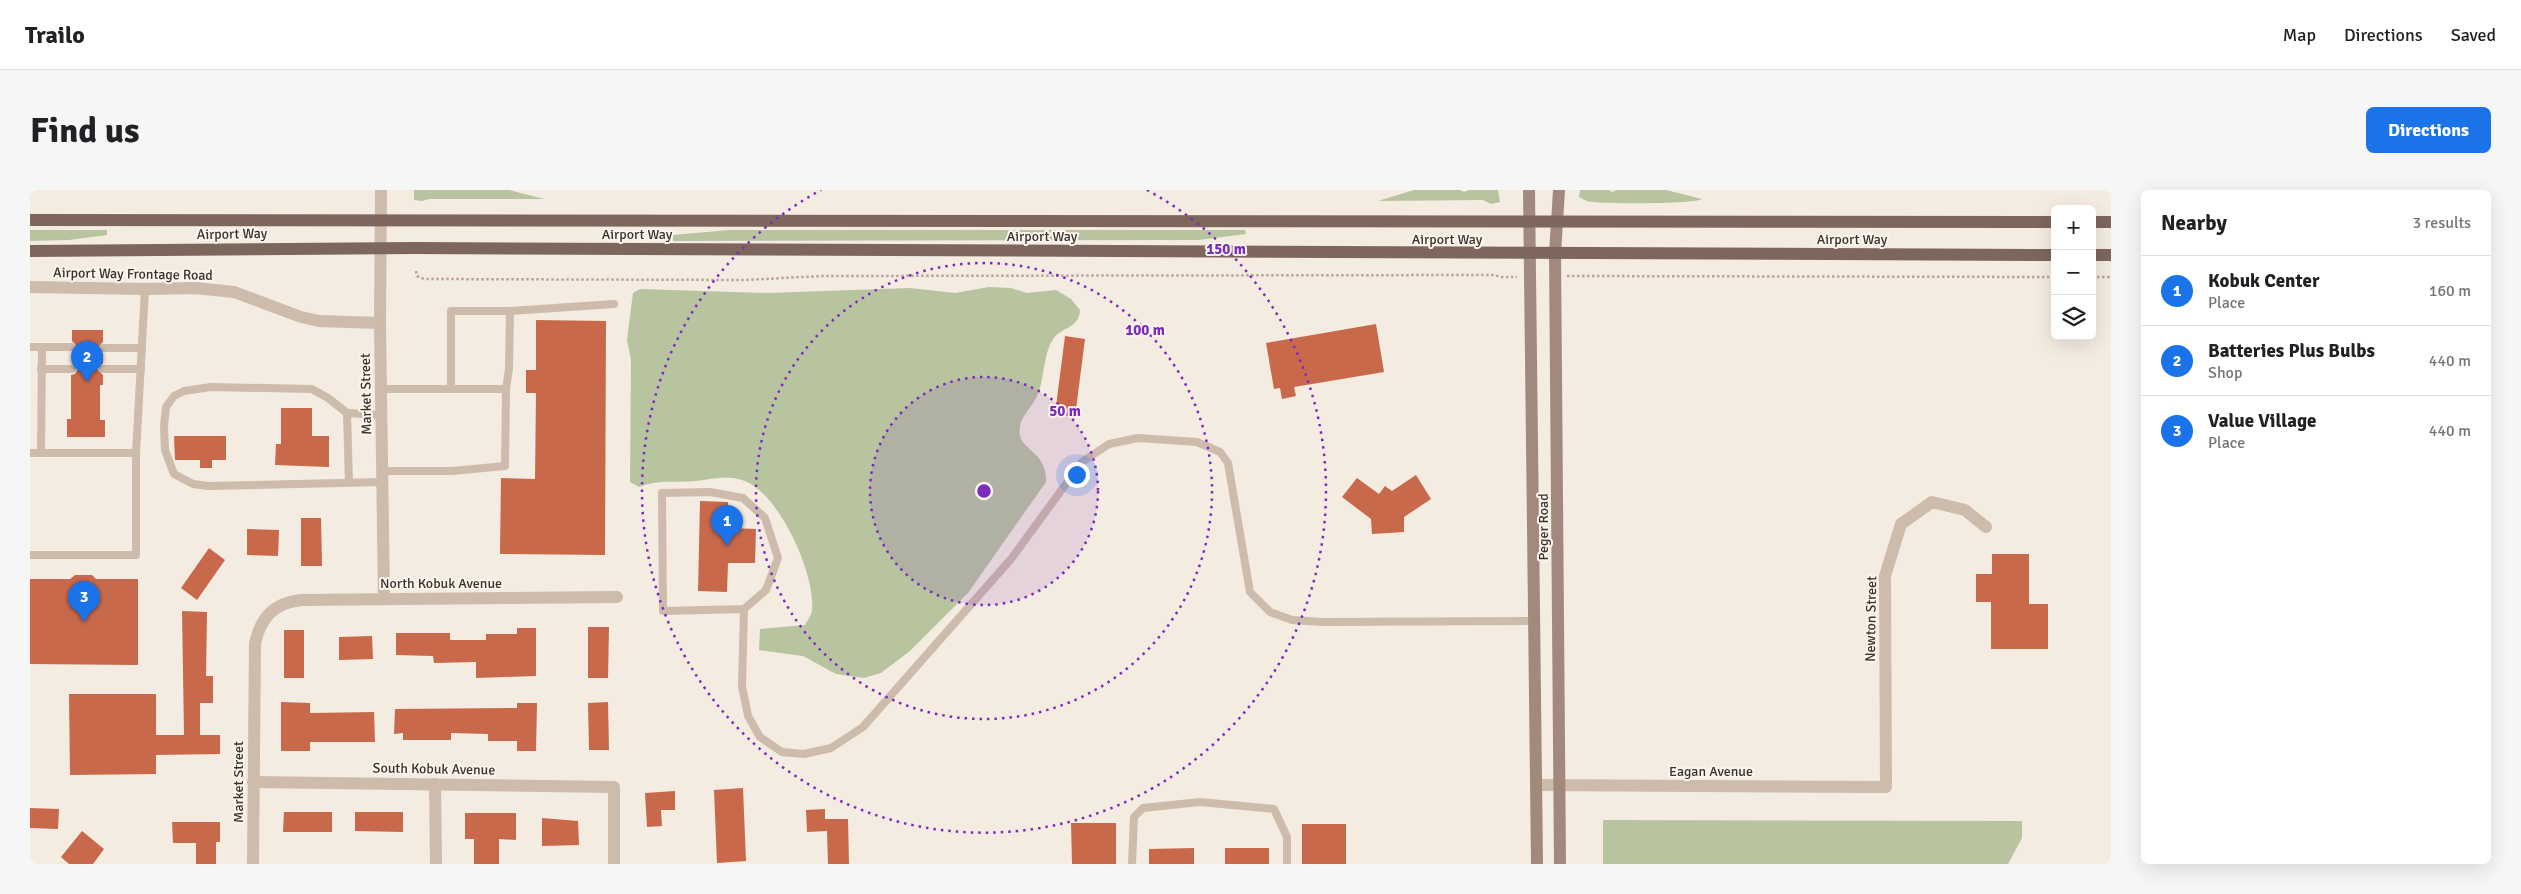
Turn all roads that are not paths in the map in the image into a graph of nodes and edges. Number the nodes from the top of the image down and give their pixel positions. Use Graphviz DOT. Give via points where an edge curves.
graph roads {
  1 [pos="381,190"];
  2 [pos="1529,190"];
  3 [pos="1559,190"];
  4 [pos="30,220"];
  5 [pos="380,220"];
  6 [pos="1558,222"];
  7 [pos="2051,222"];
  8 [pos="2096,222"];
  9 [pos="2111,222"];
  10 [pos="1528,223"];
  11 [pos="380,248"];
  12 [pos="30,251"];
  13 [pos="1528,254"];
  14 [pos="1555,254"];
  15 [pos="2051,255"];
  16 [pos="2096,255"];
  17 [pos="2111,255"];
  18 [pos="30,287"];
  19 [pos="145,290"];
  20 [pos="614,304"];
  21 [pos="510,310"];
  22 [pos="380,323"];
  23 [pos="72,347"];
  24 [pos="30,348"];
  25 [pos="42,348"];
  26 [pos="103,348"];
  27 [pos="142,348"];
  28 [pos="41,369"];
  29 [pos="72,369"];
  30 [pos="103,369"];
  31 [pos="141,369"];
  32 [pos="381,388"];
  33 [pos="506,388"];
  34 [pos="451,389"];
  35 [pos="347,413"];
  36 [pos="381,415"];
  37 [pos="136,452"];
  38 [pos="30,453"];
  39 [pos="41,453"];
  40 [pos="382,476"];
  41 [pos="349,482"];
  42 [pos="1986,527"];
  43 [pos="30,555"];
  44 [pos="618,597"];
  45 [pos="384,598"];
  46 [pos="744,610"];
  47 [pos="268,613"];
  48 [pos="1536,621"];
  49 [pos="253,782"];
  50 [pos="435,784"];
  51 [pos="1536,785"];
  52 [pos="1560,785"];
  53 [pos="1886,787"];
  54 [pos="254,864"];
  55 [pos="436,864"];
  56 [pos="614,864"];
  57 [pos="1132,864"];
  58 [pos="1287,864"];
  59 [pos="1537,864"];
  60 [pos="1560,864"];
  1 -- 5 [label="street, Market Street"];
  2 -- 10 [label="main road, Peger Road"];
  3 -- 6 [label="main road, Peger Road"];
  4 -- 5 [label="main road, Airport Way"];
  5 -- 10 [label="main road, Airport Way"];
  5 -- 11 [label="street, Market Street"];
  6 -- 7 [label="main road, Airport Way"];
  6 -- 10 [label="main road, Airport Way"];
  6 -- 14 [label="main road, Peger Road"];
  8 -- 9 [label="main road"];
  10 -- 13 [label="main road, Peger Road"];
  11 -- 12 [label="main road, Airport Way"];
  11 -- 13 [label="main road, Airport Way"];
  11 -- 22 [label="street, Market Street"];
  13 -- 14 [label="main road, Airport Way"];
  13 -- 48 [label="main road, Peger Road"];
  14 -- 15 [label="main road, Airport Way"];
  14 -- 52 [label="main road, Peger Road"];
  16 -- 17 [label="main road"];
  18 -- 19 [label="street, Airport Way Frontage Road"];
  19 -- 22 [label="street, Airport Way Frontage Road" via="195,288 234,292 319,321"];
  19 -- 27 [label="lane"];
  20 -- 21 [label="lane"];
  21 -- 33 [label="lane"];
  21 -- 34 [label="lane" via="451,310"];
  22 -- 32 [label="street, Market Street"];
  23 -- 25 [label="lane"];
  24 -- 25 [label="lane"];
  25 -- 28 [label="lane"];
  26 -- 27 [label="lane"];
  27 -- 31 [label="lane"];
  28 -- 29 [label="lane"];
  28 -- 39 [label="lane"];
  30 -- 31 [label="lane"];
  31 -- 37 [label="lane"];
  32 -- 34 [label="lane"];
  32 -- 36 [label="street, Market Street"];
  33 -- 34 [label="lane"];
  33 -- 40 [label="lane" via="505,466"];
  35 -- 36 [label="lane"];
  35 -- 41 [label="lane"];
  35 -- 41 [label="lane" via="312,388 211,387 174,396 166,406 164,426 165,450 174,474 193,484"];
  36 -- 40 [label="street, Market Street"];
  37 -- 39 [label="lane"];
  37 -- 43 [label="lane" via="136,555"];
  38 -- 39 [label="lane"];
  40 -- 41 [label="lane"];
  40 -- 45 [label="street, Market Street"];
  42 -- 53 [label="street, Newton Street" via="1965,510 1932,502 1901,524 1886,576"];
  44 -- 45 [label="street, North Kobuk Avenue"];
  45 -- 47 [label="street, North Kobuk Avenue" via="288,601"];
  46 -- 46 [label="lane" via="663,611 662,493 710,492 743,498 765,518 778,558 766,590"];
  46 -- 48 [label="lane" via="742,686 748,716 760,737 782,752 804,754 831,748 863,727 1005,567 1082,462 1109,444 1138,438 1197,442 1220,452 1228,463 1250,592 1270,612 1292,620 1323,622"];
  47 -- 49 [label="street, Market Street" via="257,633 254,653"];
  48 -- 51 [label="main road, Peger Road"];
  49 -- 50 [label="street, South Kobuk Avenue"];
  49 -- 54 [label="street, Market Street"];
  50 -- 55 [label="street"];
  50 -- 56 [label="street, South Kobuk Avenue" via="614,787"];
  51 -- 52 [label="street, Eagan Avenue"];
  51 -- 59 [label="main road, Peger Road"];
  52 -- 53 [label="street, Eagan Avenue"];
  52 -- 60 [label="main road, Peger Road"];
  57 -- 58 [label="lane" via="1134,817 1143,808 1200,802 1274,809 1287,837"];
}
